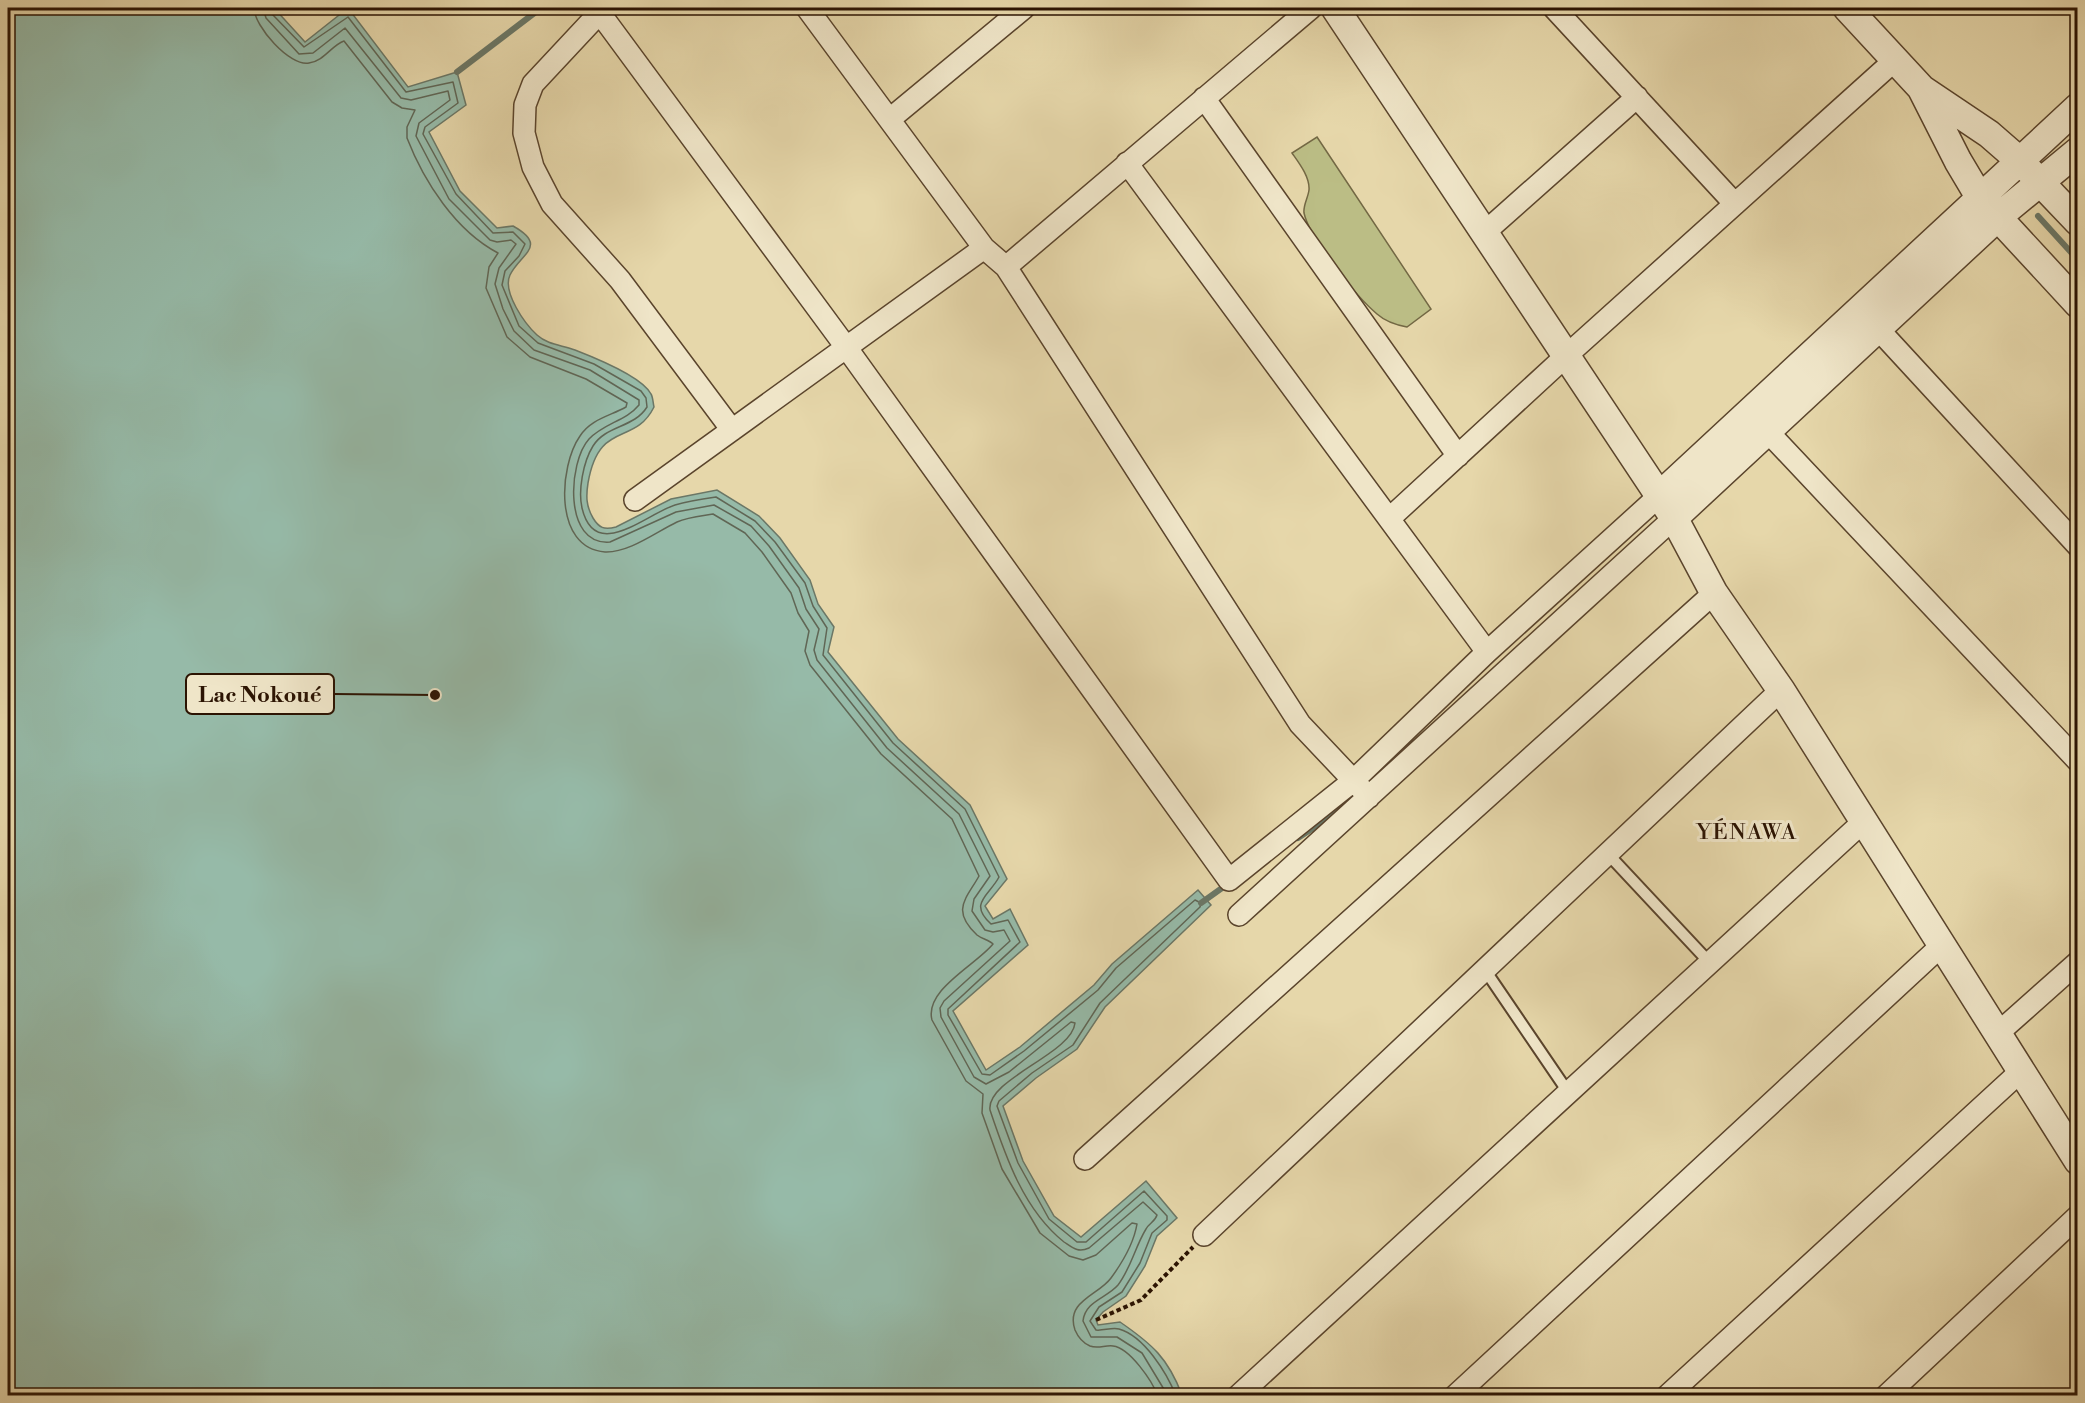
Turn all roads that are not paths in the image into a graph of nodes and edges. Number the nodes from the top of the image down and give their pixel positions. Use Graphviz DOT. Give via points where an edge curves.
graph roads {
  1 [pos="807,8"];
  2 [pos="1024,8"];
  3 [pos="1311,8"];
  4 [pos="1335,8"];
  5 [pos="1554,8"];
  6 [pos="1847,8"];
  7 [pos="602,10"];
  8 [pos="1895,60"];
  9 [pos="1922,89"];
  10 [pos="1637,97"];
  11 [pos="1204,98"];
  12 [pos="2078,107"];
  13 [pos="890,119"];
  14 [pos="2078,151"];
  15 [pos="2020,160"];
  16 [pos="1127,163"];
  17 [pos="2042,183"];
  18 [pos="1735,204"];
  19 [pos="1989,207"];
  20 [pos="2078,222"];
  21 [pos="1484,233"];
  22 [pos="984,248"];
  23 [pos="1006,267"];
  24 [pos="2078,304"];
  25 [pos="1879,330"];
  26 [pos="846,347"];
  27 [pos="1566,356"];
  28 [pos="732,430"];
  29 [pos="1769,433"];
  30 [pos="1458,456"];
  31 [pos="1659,496"];
  32 [pos="634,500"];
  33 [pos="1390,518"];
  34 [pos="1674,518"];
  35 [pos="2078,546"];
  36 [pos="1714,592"];
  37 [pos="1487,652"];
  38 [pos="1780,690"];
  39 [pos="2078,761"];
  40 [pos="1353,781"];
  41 [pos="1369,797"];
  42 [pos="1863,822"];
  43 [pos="1608,854"];
  44 [pos="1239,915"];
  45 [pos="1941,946"];
  46 [pos="1710,963"];
  47 [pos="1485,970"];
  48 [pos="2074,973"];
  49 [pos="1997,1034"];
  50 [pos="2020,1071"];
  51 [pos="1568,1092"];
  52 [pos="2076,1154"];
  53 [pos="1085,1159"];
  54 [pos="2078,1216"];
  55 [pos="1204,1236"];
  56 [pos="1238,1395"];
  57 [pos="1455,1395"];
  58 [pos="1667,1395"];
  59 [pos="1886,1395"];
  1 -- 13 [label="street"];
  2 -- 13 [label="street"];
  3 -- 11 [label="street"];
  4 -- 21 [label="street"];
  5 -- 10 [label="street"];
  6 -- 8 [label="street"];
  7 -- 26 [label="street"];
  7 -- 28 [label="street" via="533,84 525,105 524,133 533,167 552,204 620,280"];
  8 -- 9 [label="street"];
  8 -- 18 [label="street"];
  9 -- 15 [label="street"];
  9 -- 19 [label="street" via="1958,161"];
  10 -- 18 [label="street"];
  10 -- 21 [label="street"];
  11 -- 16 [label="street"];
  11 -- 30 [label="street"];
  12 -- 15 [label="street"];
  13 -- 22 [label="street"];
  14 -- 17 [label="street"];
  15 -- 17 [label="street"];
  15 -- 19 [label="street"];
  16 -- 23 [label="street"];
  16 -- 33 [label="street"];
  17 -- 19 [label="street"];
  17 -- 20 [label="street"];
  18 -- 27 [label="street"];
  19 -- 24 [label="street"];
  19 -- 25 [label="street"];
  19 -- 31 [label="street"];
  21 -- 27 [label="street"];
  22 -- 23 [label="street"];
  22 -- 26 [label="street"];
  23 -- 40 [label="street" via="1300,724"];
  25 -- 29 [label="street"];
  25 -- 35 [label="street"];
  26 -- 28 [label="street"];
  26 -- 40 [label="street" via="1229,880"];
  27 -- 30 [label="street"];
  27 -- 31 [label="street"];
  28 -- 32 [label="street"];
  29 -- 34 [label="street"];
  29 -- 39 [label="street"];
  30 -- 33 [label="street"];
  31 -- 34 [label="street"];
  31 -- 37 [label="street"];
  33 -- 37 [label="street"];
  34 -- 36 [label="street"];
  34 -- 41 [label="street"];
  36 -- 38 [label="street"];
  36 -- 53 [label="street"];
  37 -- 40 [label="street"];
  38 -- 42 [label="street"];
  38 -- 43 [label="street"];
  40 -- 41 [label="street"];
  41 -- 44 [label="street"];
  42 -- 45 [label="street"];
  42 -- 46 [label="street"];
  43 -- 46 [label="lane"];
  43 -- 47 [label="street"];
  45 -- 49 [label="street"];
  45 -- 57 [label="street"];
  46 -- 51 [label="street"];
  47 -- 51 [label="lane"];
  47 -- 55 [label="street"];
  48 -- 49 [label="street"];
  49 -- 50 [label="street"];
  50 -- 52 [label="street"];
  50 -- 58 [label="street"];
  51 -- 56 [label="street"];
  54 -- 59 [label="street"];
}
